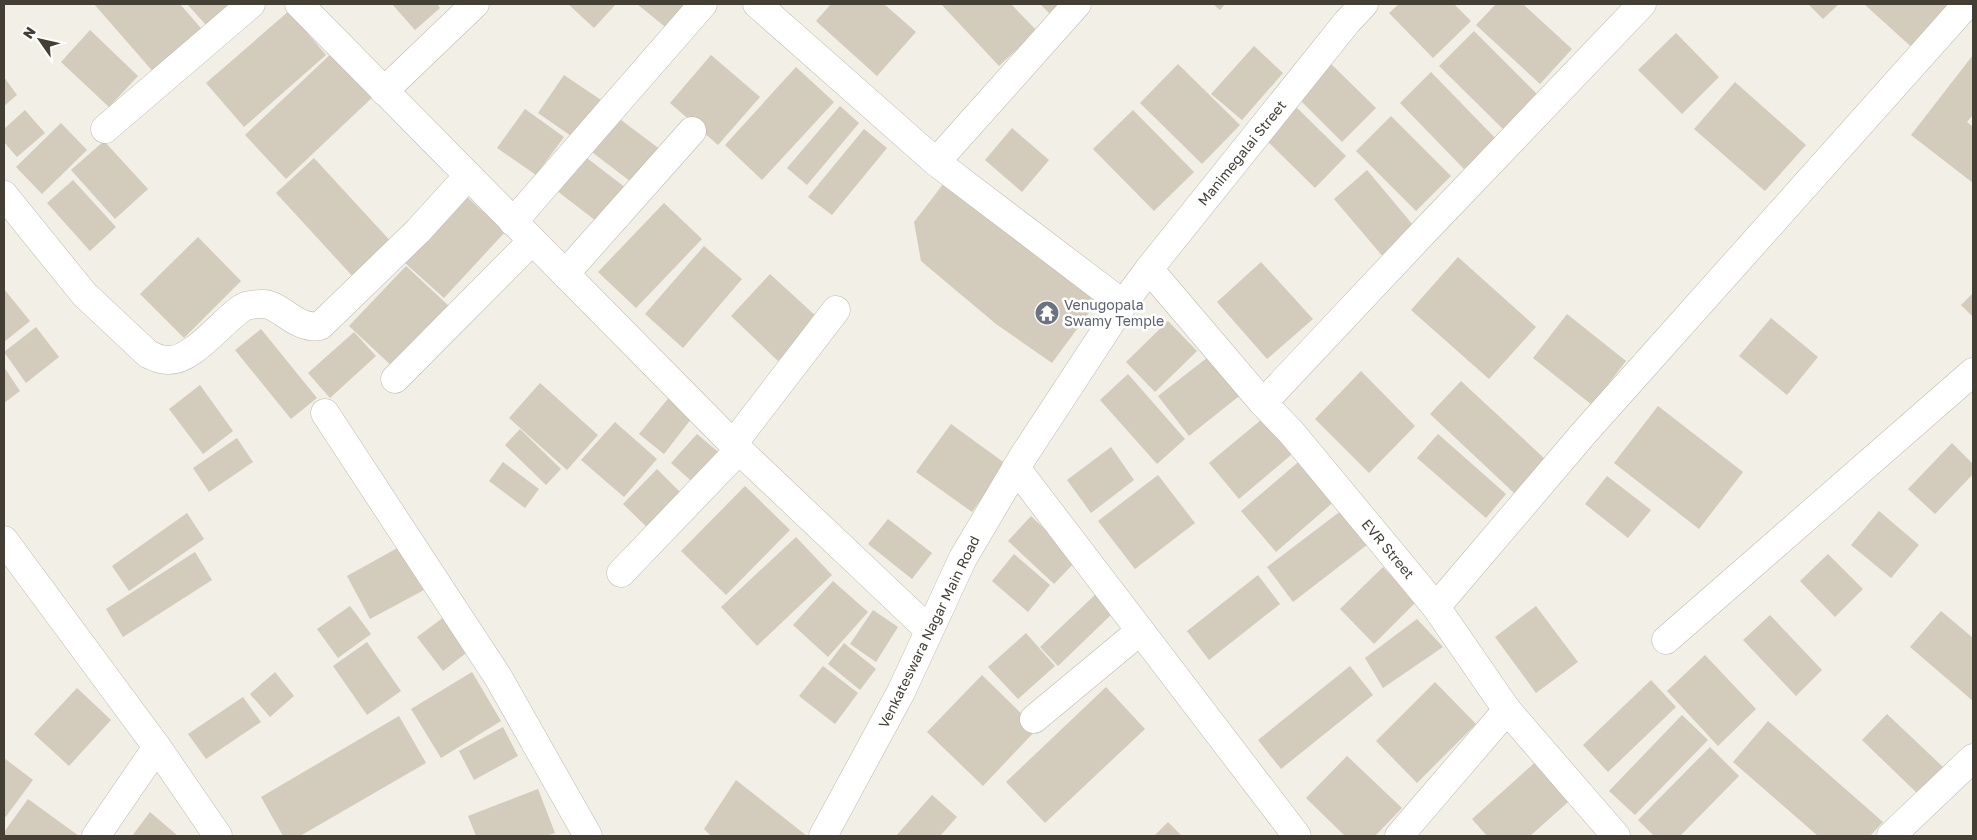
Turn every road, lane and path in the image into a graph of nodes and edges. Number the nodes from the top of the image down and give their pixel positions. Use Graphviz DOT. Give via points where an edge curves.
graph roads {
  1 [pos="251,4"];
  2 [pos="299,4"];
  3 [pos="475,4"];
  4 [pos="702,4"];
  5 [pos="1077,4"];
  6 [pos="1364,4"];
  7 [pos="1642,4"];
  8 [pos="1968,4"];
  9 [pos="764,6"];
  10 [pos="384,91"];
  11 [pos="105,129"];
  12 [pos="692,131"];
  13 [pos="936,162"];
  14 [pos="468,176"];
  15 [pos="4,195"];
  16 [pos="513,222"];
  17 [pos="532,241"];
  18 [pos="1149,269"];
  19 [pos="565,274"];
  20 [pos="1123,304"];
  21 [pos="836,310"];
  22 [pos="1973,372"];
  23 [pos="395,379"];
  24 [pos="1263,403"];
  25 [pos="325,413"];
  26 [pos="736,447"];
  27 [pos="1016,468"];
  28 [pos="4,540"];
  29 [pos="621,573"];
  30 [pos="1436,607"];
  31 [pos="929,630"];
  32 [pos="1140,631"];
  33 [pos="1666,640"];
  34 [pos="1507,710"];
  35 [pos="1034,719"];
  36 [pos="157,747"];
  37 [pos="1973,758"];
  38 [pos="827,834"];
  39 [pos="96,836"];
  40 [pos="218,836"];
  41 [pos="588,836"];
  42 [pos="1297,836"];
  43 [pos="1399,836"];
  44 [pos="1616,836"];
  45 [pos="1891,836"];
  1 -- 11 [label="street"];
  2 -- 10 [label="street"];
  3 -- 10 [label="street"];
  4 -- 16 [label="street"];
  5 -- 13 [label="street"];
  6 -- 18 [label="street, Manimegalai Street"];
  7 -- 24 [label="street"];
  8 -- 30 [label="street" via="1584,433"];
  9 -- 13 [label="street"];
  10 -- 14 [label="street"];
  12 -- 19 [label="street"];
  13 -- 20 [label="street"];
  14 -- 15 [label="street" via="418,231 320,326 312,328 297,323 285,313 263,303 243,307 188,355 169,360 148,354 84,294"];
  14 -- 16 [label="street"];
  16 -- 17 [label="street"];
  17 -- 19 [label="street"];
  17 -- 23 [label="street"];
  18 -- 20 [label="street, Manimegalai Street"];
  18 -- 24 [label="street, EVR Street"];
  19 -- 26 [label="street"];
  20 -- 27 [label="street, Venkateswara Nagar Main Road"];
  21 -- 26 [label="street"];
  22 -- 33 [label="street"];
  24 -- 30 [label="street, EVR Street" via="1291,432"];
  25 -- 41 [label="street" via="498,677"];
  26 -- 29 [label="street"];
  26 -- 31 [label="street"];
  27 -- 31 [label="street, Venkateswara Nagar Main Road" via="963,558"];
  27 -- 32 [label="street"];
  28 -- 36 [label="street"];
  30 -- 34 [label="street, EVR Street"];
  31 -- 38 [label="street, Venkateswara Nagar Main Road" via="901,692"];
  32 -- 35 [label="street"];
  32 -- 42 [label="street"];
  34 -- 43 [label="street"];
  34 -- 44 [label="street, EVR Street"];
  36 -- 39 [label="street"];
  36 -- 40 [label="street"];
  37 -- 45 [label="street"];
}
